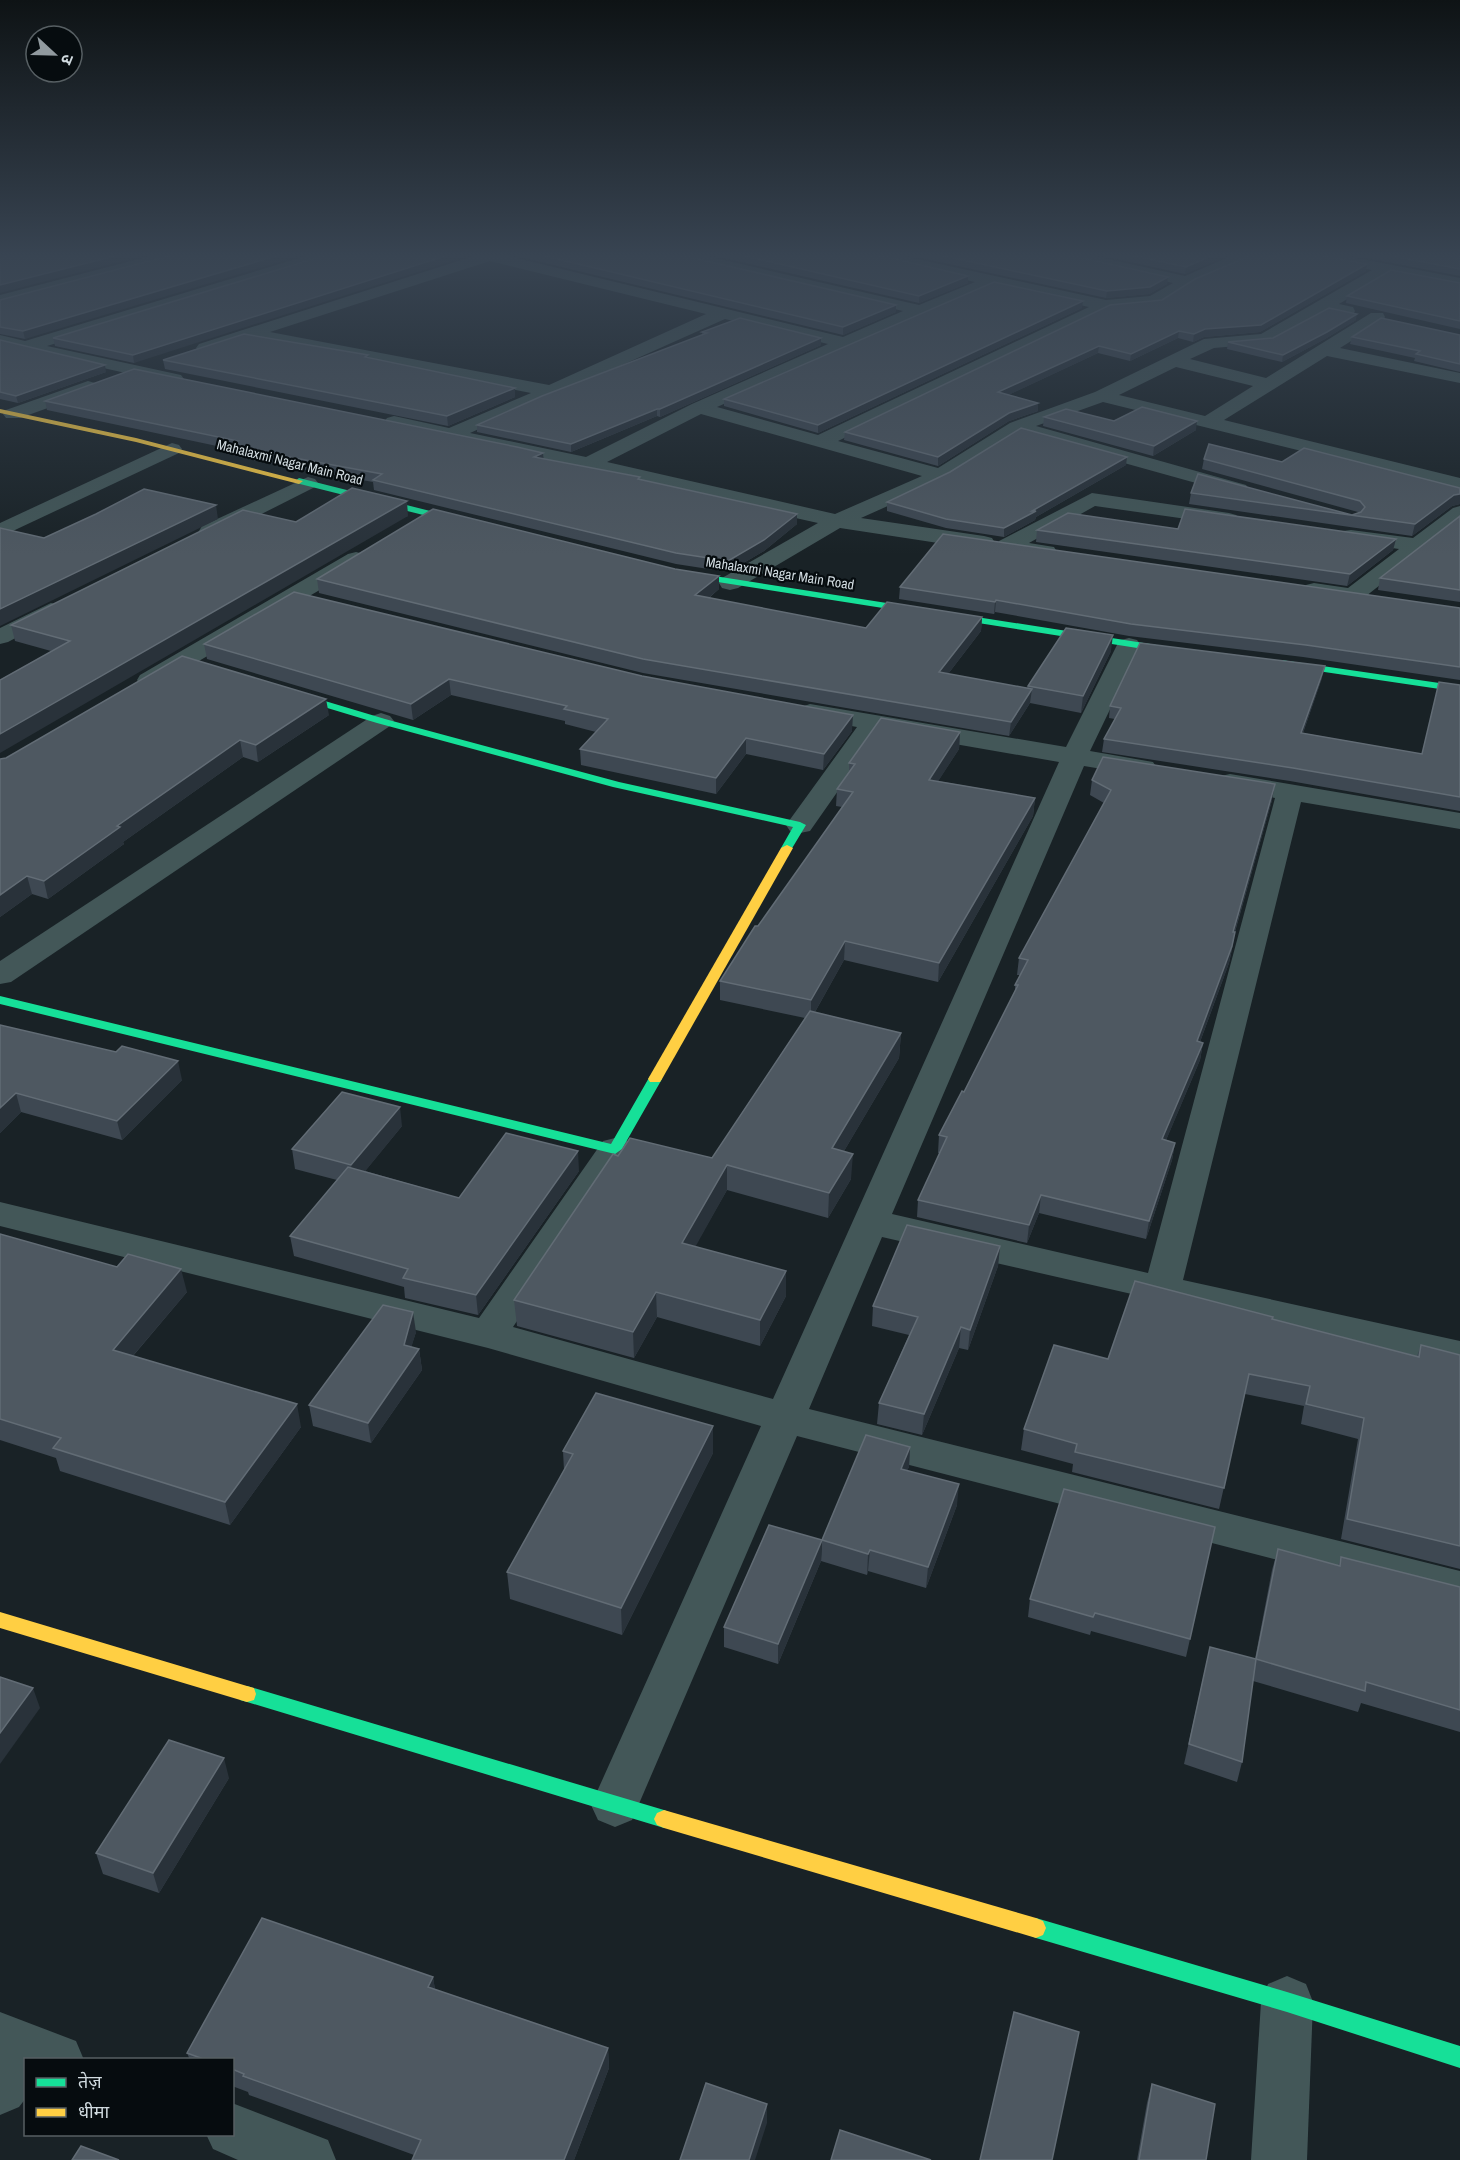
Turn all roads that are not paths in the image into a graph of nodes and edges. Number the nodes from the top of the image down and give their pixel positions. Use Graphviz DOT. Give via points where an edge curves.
graph roads {
  1 [pos="56,354"];
  2 [pos="354,354"];
  3 [pos="633,354"];
  4 [pos="821,354"];
  5 [pos="1004,354"];
  6 [pos="1188,354"];
  7 [pos="1320,354"];
  8 [pos="1344,354"];
  9 [pos="165,361"];
  10 [pos="1174,361"];
  11 [pos="133,371"];
  12 [pos="1460,378"];
  13 [pos="192,382"];
  14 [pos="1270,385"];
  15 [pos="550,391"];
  16 [pos="1102,396"];
  17 [pos="699,408"];
  18 [pos="7,412"];
  19 [pos="380,420"];
  20 [pos="1208,422"];
  21 [pos="1017,427"];
  22 [pos="451,434"];
  23 [pos="820,442"];
  24 [pos="172,449"];
  25 [pos="588,464"];
  26 [pos="1126,473"];
  27 [pos="941,476"];
  28 [pos="308,483"];
  29 [pos="1460,484"];
  30 [pos="1255,493"];
  31 [pos="1092,500"];
  32 [pos="1460,512"];
  33 [pos="430,514"];
  34 [pos="837,520"];
  35 [pos="1254,522"];
  36 [pos="1341,526"];
  37 [pos="486,527"];
  38 [pos="405,530"];
  39 [pos="0,531"];
  40 [pos="192,540"];
  41 [pos="1422,542"];
  42 [pos="1007,546"];
  43 [pos="375,548"];
  44 [pos="1065,554"];
  45 [pos="665,570"];
  46 [pos="730,583"];
  47 [pos="1296,587"];
  48 [pos="293,596"];
  49 [pos="1353,596"];
  50 [pos="1377,599"];
  51 [pos="65,603"];
  52 [pos="327,604"];
  53 [pos="0,638"];
  54 [pos="1129,645"];
  55 [pos="1199,654"];
  56 [pos="1269,662"];
  57 [pos="270,688"];
  58 [pos="1460,689"];
  59 [pos="131,690"];
  60 [pos="792,709"];
  61 [pos="381,721"];
  62 [pos="872,724"];
  63 [pos="1074,758"];
  64 [pos="1165,772"];
  65 [pos="1210,779"];
  66 [pos="1290,791"];
  67 [pos="1460,821"];
  68 [pos="800,825"];
  69 [pos="0,975"];
  70 [pos="0,1000"];
  71 [pos="615,1149"];
  72 [pos="0,1214"];
  73 [pos="872,1222"];
  74 [pos="1162,1289"];
  75 [pos="488,1334"];
  76 [pos="1460,1355"];
  77 [pos="786,1418"];
  78 [pos="1460,1589"];
  79 [pos="0,1620"];
  80 [pos="615,1805"];
  81 [pos="1287,2002"];
  82 [pos="1460,2058"];
  83 [pos="234,2131"];
  84 [pos="308,2160"];
  85 [pos="1279,2160"];
  1 -- 11 [label="street"];
  2 -- 15 [label="street"];
  3 -- 15 [label="street"];
  4 -- 17 [label="street"];
  5 -- 23 [label="street"];
  6 -- 10 [label="street"];
  7 -- 14 [label="street"];
  8 -- 12 [label="street"];
  9 -- 11 [label="street"];
  10 -- 14 [label="street"];
  10 -- 16 [label="street"];
  11 -- 13 [label="street"];
  11 -- 18 [label="street"];
  14 -- 20 [label="street"];
  15 -- 22 [label="street"];
  16 -- 20 [label="street"];
  16 -- 21 [label="street"];
  17 -- 23 [label="street"];
  17 -- 25 [label="street"];
  18 -- 24 [label="street, Mahalaxmi Nagar Main Road"];
  19 -- 22 [label="street"];
  20 -- 29 [label="street"];
  21 -- 26 [label="street"];
  21 -- 27 [label="street"];
  22 -- 25 [label="street"];
  23 -- 27 [label="street"];
  24 -- 28 [label="street, Mahalaxmi Nagar Main Road"];
  24 -- 39 [label="street"];
  25 -- 34 [label="street"];
  26 -- 30 [label="street"];
  26 -- 31 [label="street"];
  27 -- 34 [label="street"];
  28 -- 33 [label="street, Mahalaxmi Nagar Main Road"];
  28 -- 40 [label="street"];
  31 -- 35 [label="street"];
  31 -- 42 [label="street"];
  32 -- 41 [label="street"];
  33 -- 37 [label="street, Mahalaxmi Nagar Main Road"];
  33 -- 38 [label="street"];
  34 -- 42 [label="street"];
  34 -- 46 [label="street"];
  36 -- 41 [label="street"];
  41 -- 49 [label="street"];
  42 -- 44 [label="street"];
  43 -- 48 [label="street"];
  45 -- 46 [label="street, Mahalaxmi Nagar Main Road"];
  46 -- 54 [label="street, Mahalaxmi Nagar Main Road"];
  47 -- 49 [label="street"];
  48 -- 52 [label="street"];
  48 -- 59 [label="street" via="193,664"];
  49 -- 50 [label="street"];
  51 -- 53 [label="street"];
  54 -- 55 [label="street, Mahalaxmi Nagar Main Road"];
  54 -- 63 [label="street"];
  56 -- 58 [label="street"];
  57 -- 61 [label="street"];
  60 -- 62 [label="street"];
  61 -- 68 [label="street" via="617,785"];
  61 -- 69 [label="street"];
  62 -- 63 [label="street"];
  62 -- 68 [label="street"];
  63 -- 64 [label="street"];
  63 -- 73 [label="street"];
  65 -- 66 [label="street"];
  66 -- 67 [label="street"];
  66 -- 74 [label="street"];
  68 -- 71 [label="street"];
  70 -- 71 [label="street"];
  71 -- 75 [label="street"];
  72 -- 75 [label="street"];
  73 -- 74 [label="street"];
  73 -- 77 [label="street"];
  74 -- 76 [label="street"];
  75 -- 77 [label="street"];
  77 -- 78 [label="street"];
  77 -- 80 [label="street"];
  79 -- 80 [label="street"];
  80 -- 81 [label="street"];
  81 -- 82 [label="street"];
  81 -- 85 [label="street"];
  83 -- 84 [label="street"];
}
